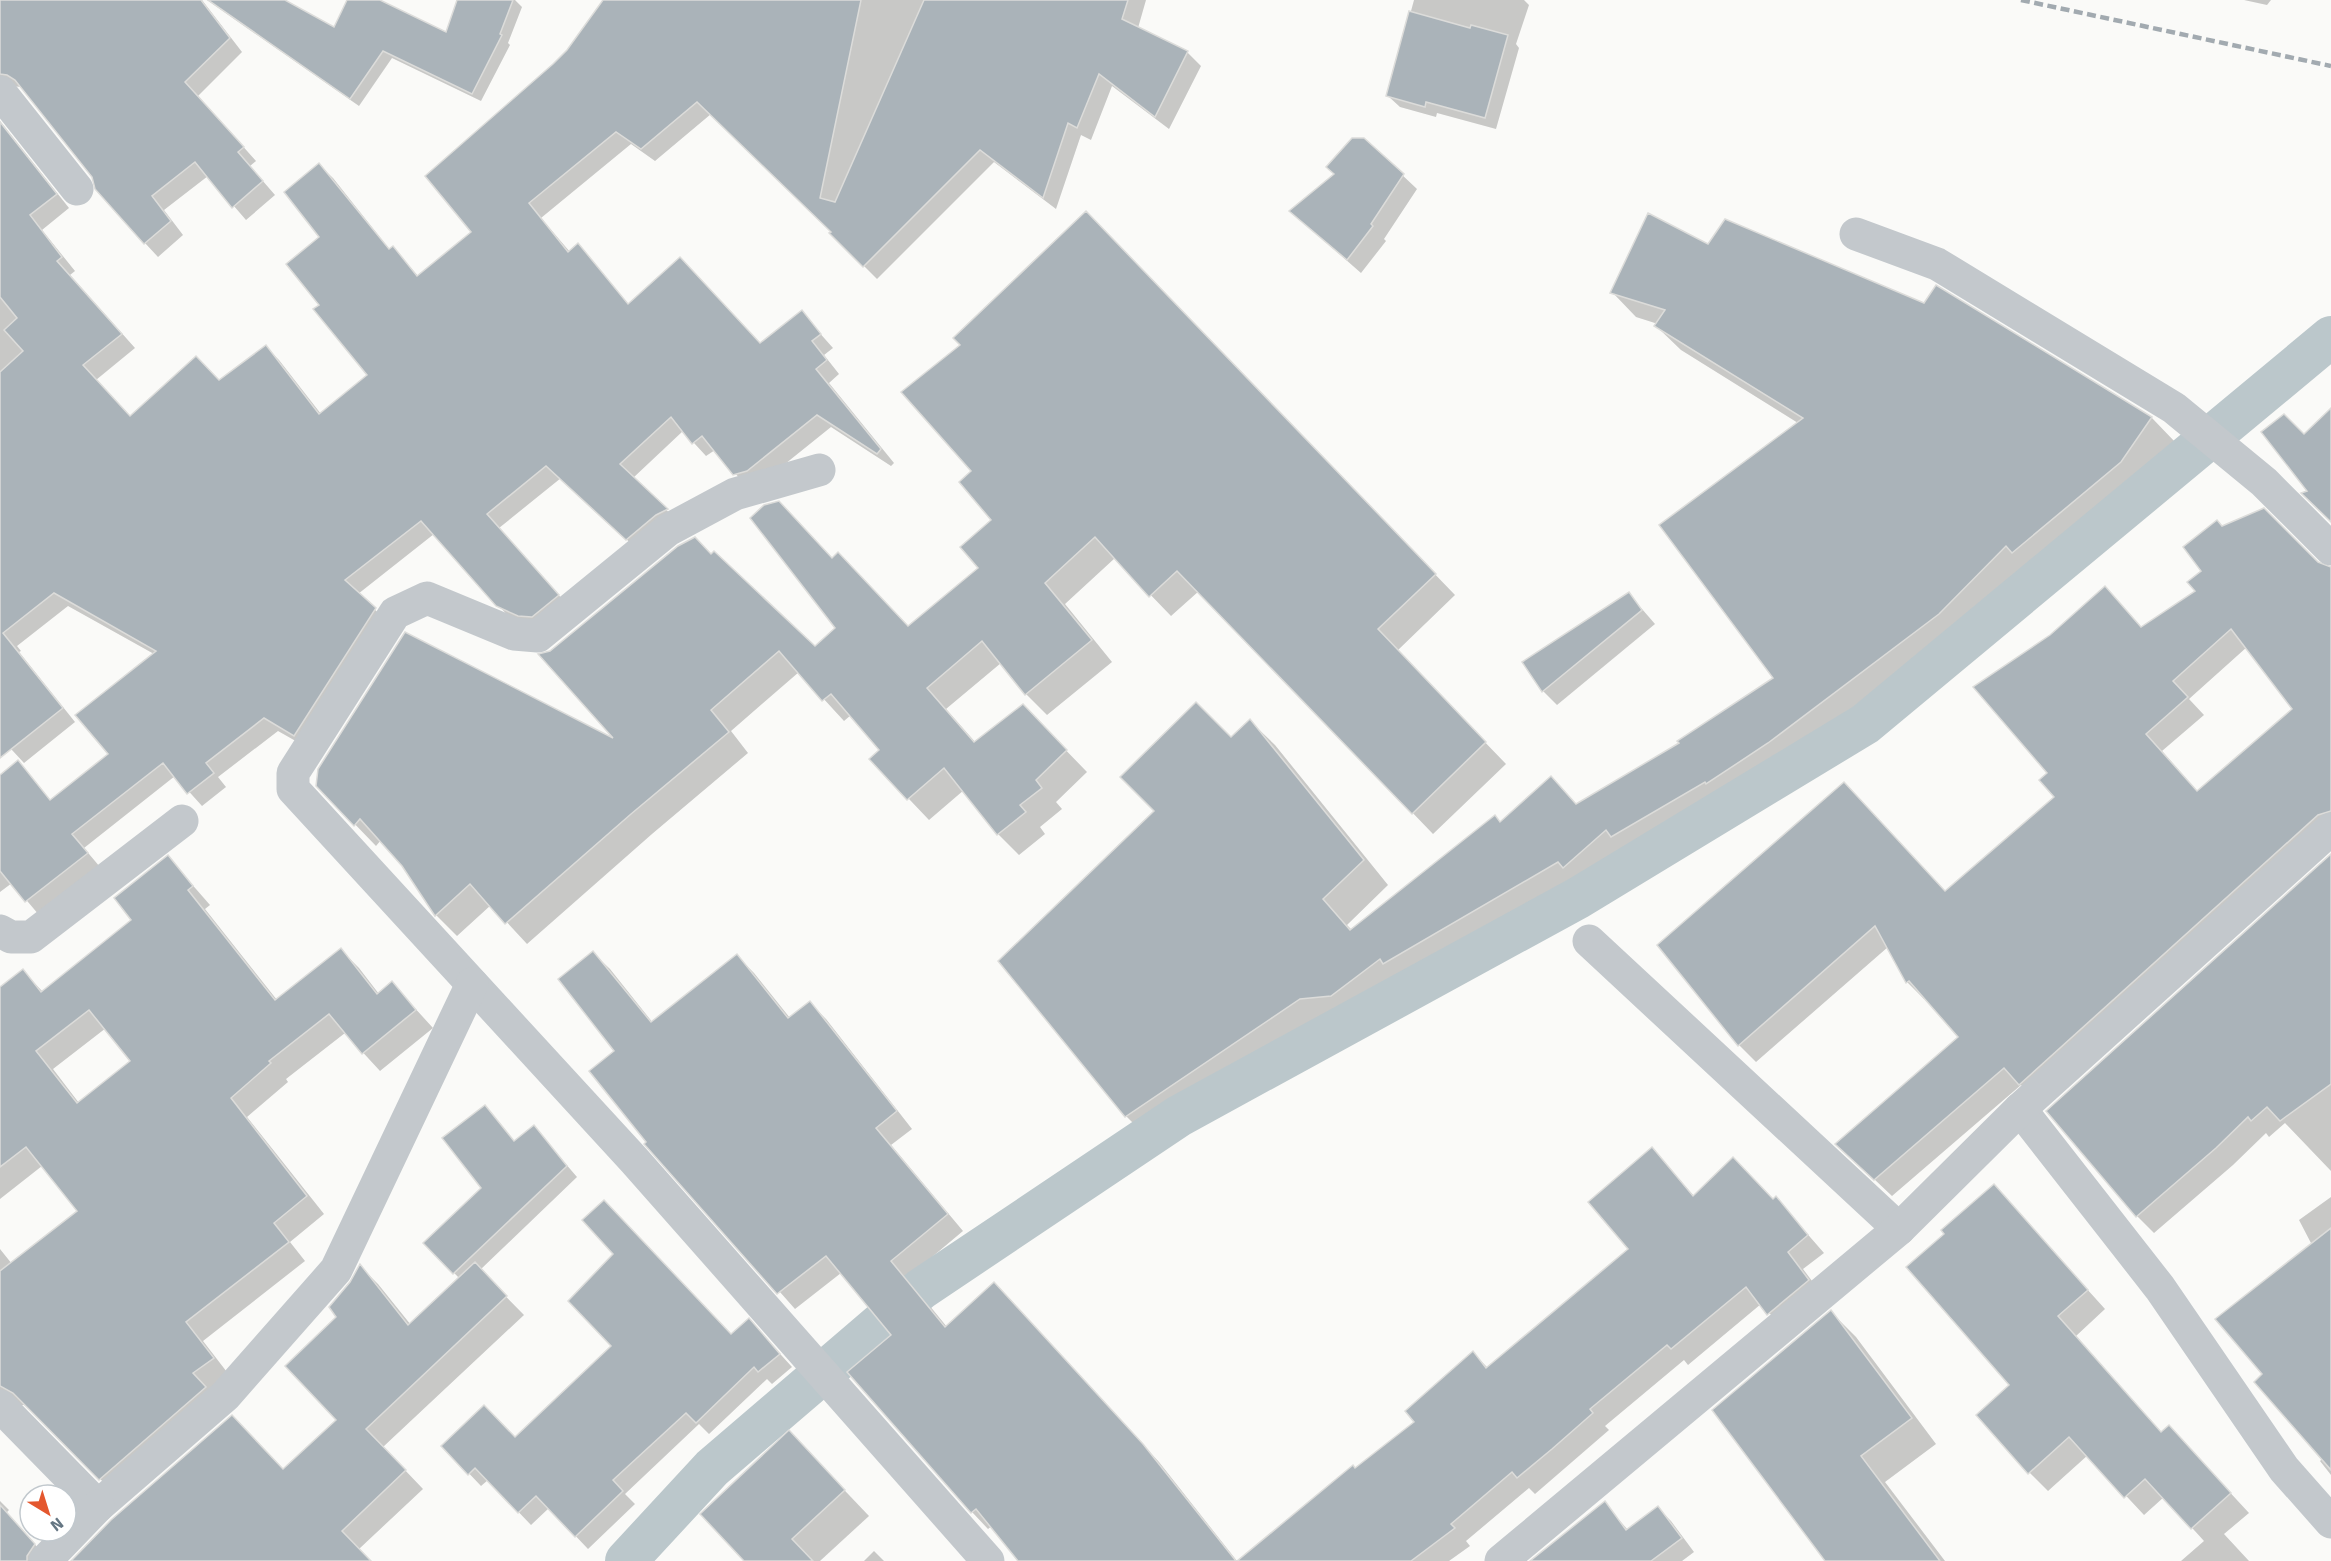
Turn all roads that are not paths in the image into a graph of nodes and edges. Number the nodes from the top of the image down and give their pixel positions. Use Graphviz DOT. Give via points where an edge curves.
graph roads {
  1 [pos="0,92"];
  2 [pos="77,189"];
  3 [pos="1856,234"];
  4 [pos="819,470"];
  5 [pos="2331,549"];
  6 [pos="182,821"];
  7 [pos="2331,828"];
  8 [pos="0,932"];
  9 [pos="1588,941"];
  10 [pos="472,984"];
  11 [pos="2020,1109"];
  12 [pos="1899,1229"];
  13 [pos="0,1406"];
  14 [pos="98,1506"];
  15 [pos="2331,1522"];
  16 [pos="45,1561"];
  17 [pos="988,1561"];
  18 [pos="1501,1561"];
  1 -- 2 [label="street"];
  3 -- 5 [label="street" via="1936,264 2174,408 2264,482"];
  4 -- 10 [label="street" via="735,494 668,530 538,636 514,634 427,598 395,613 293,773 293,789"];
  6 -- 8 [label="street" via="31,937 11,937"];
  7 -- 11 [label="street"];
  9 -- 12 [label="street"];
  10 -- 14 [label="street" via="336,1270 225,1396"];
  10 -- 17 [label="street" via="634,1160"];
  11 -- 12 [label="street"];
  11 -- 15 [label="street" via="2160,1288 2284,1469"];
  12 -- 18 [label="street"];
  13 -- 14 [label="street"];
  14 -- 16 [label="street"];
}
